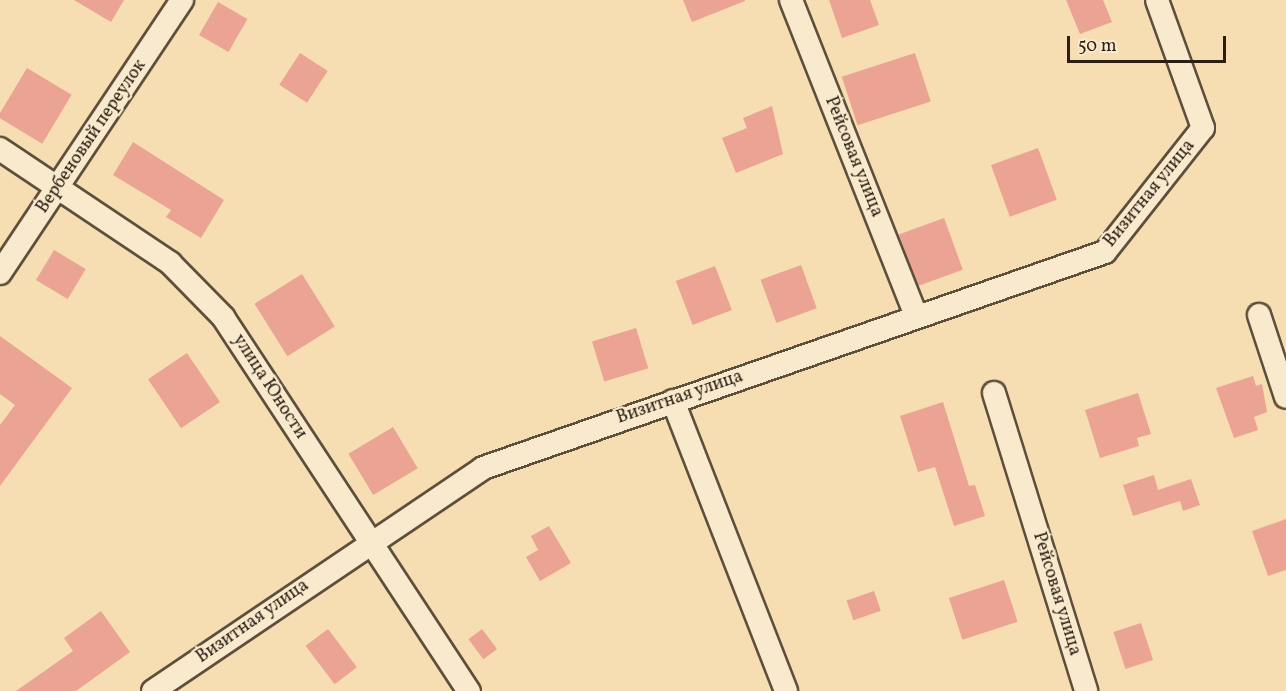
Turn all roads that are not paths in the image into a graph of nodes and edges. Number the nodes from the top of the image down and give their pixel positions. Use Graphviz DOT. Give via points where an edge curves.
graph roads {
  1 [pos="182,0"];
  2 [pos="791,0"];
  3 [pos="1157,0"];
  4 [pos="0,149"];
  5 [pos="61,186"];
  6 [pos="0,273"];
  7 [pos="916,315"];
  8 [pos="1259,315"];
  9 [pos="994,393"];
  10 [pos="1286,398"];
  11 [pos="673,401"];
  12 [pos="370,541"];
  13 [pos="153,691"];
  14 [pos="469,691"];
  15 [pos="786,691"];
  16 [pos="1086,691"];
  1 -- 5 [label="street, Вербеновый переулок"];
  2 -- 7 [label="street, Рейсовая улица"];
  3 -- 7 [label="street, Визитная улица" via="1203,128 1106,252"];
  4 -- 5 [label="street, улица Юности"];
  5 -- 6 [label="street, Вербеновый переулок"];
  5 -- 12 [label="street, улица Юности" via="170,263 223,317"];
  7 -- 11 [label="street, Визитная улица"];
  8 -- 10 [label="street"];
  9 -- 16 [label="street, Рейсовая улица"];
  11 -- 12 [label="street, Визитная улица" via="483,468"];
  11 -- 15 [label="street"];
  12 -- 13 [label="street, Визитная улица"];
  12 -- 14 [label="street, улица Юности"];
}
